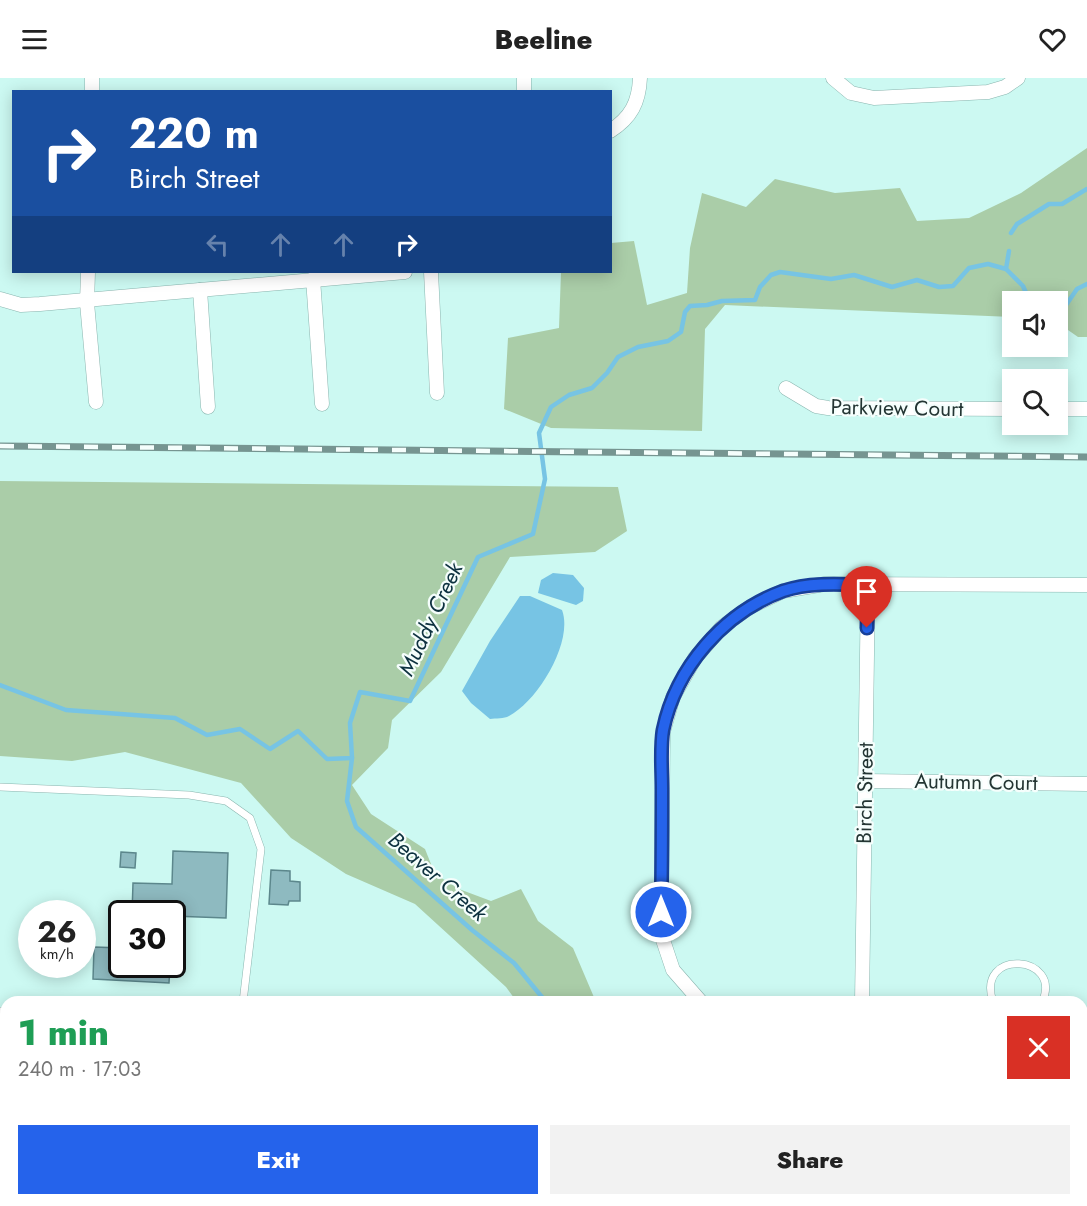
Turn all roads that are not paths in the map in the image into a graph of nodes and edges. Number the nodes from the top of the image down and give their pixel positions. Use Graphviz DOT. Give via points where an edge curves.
graph roads {
  1 [pos="640,78"];
  2 [pos="833,78"];
  3 [pos="1018,78"];
  4 [pos="612,129"];
  5 [pos="88,273"];
  6 [pos="392,273"];
  7 [pos="431,273"];
  8 [pos="313,279"];
  9 [pos="200,290"];
  10 [pos="0,299"];
  11 [pos="88,299"];
  12 [pos="786,388"];
  13 [pos="437,393"];
  14 [pos="96,402"];
  15 [pos="322,404"];
  16 [pos="208,407"];
  17 [pos="1002,409"];
  18 [pos="1068,409"];
  19 [pos="1087,410"];
  20 [pos="868,585"];
  21 [pos="1087,585"];
  22 [pos="865,781"];
  23 [pos="1087,784"];
  24 [pos="0,787"];
  25 [pos="244,996"];
  26 [pos="696,996"];
  27 [pos="862,996"];
  28 [pos="992,996"];
  29 [pos="1043,996"];
  1 -- 4 [label="street" via="633,111"];
  2 -- 3 [label="street" via="851,93 874,98 988,92"];
  5 -- 11 [label="street"];
  6 -- 8 [label="street"];
  7 -- 13 [label="street"];
  8 -- 9 [label="street"];
  8 -- 15 [label="street"];
  9 -- 11 [label="street"];
  9 -- 16 [label="street"];
  10 -- 11 [label="street" via="21,304"];
  11 -- 14 [label="street"];
  12 -- 17 [label="street, Parkview Court" via="816,406 828,408"];
  18 -- 19 [label="street"];
  20 -- 21 [label="street"];
  20 -- 22 [label="street, Birch Street"];
  20 -- 26 [label="street" via="825,584 783,591 750,607 722,627 695,658 673,697 663,732 661,934 673,970"];
  22 -- 23 [label="street, Autumn Court"];
  22 -- 27 [label="street, Birch Street"];
  24 -- 25 [label="lane" via="189,795 226,801 250,818 261,849"];
  28 -- 29 [label="lane" via="990,986 999,970 1024,963 1043,980"];
}
